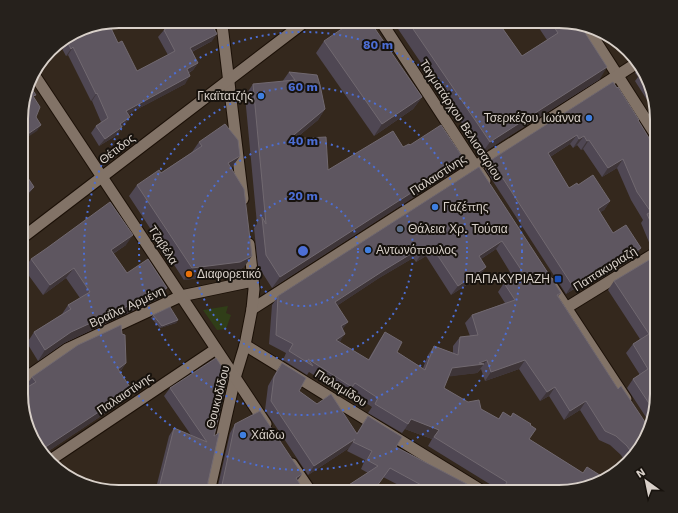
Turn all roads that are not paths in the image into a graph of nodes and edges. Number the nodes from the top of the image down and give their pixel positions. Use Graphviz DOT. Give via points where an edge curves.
graph roads {
  1 [pos="222,28"];
  2 [pos="297,28"];
  3 [pos="385,28"];
  4 [pos="591,34"];
  5 [pos="632,66"];
  6 [pos="618,75"];
  7 [pos="37,79"];
  8 [pos="228,80"];
  9 [pos="650,126"];
  10 [pos="475,167"];
  11 [pos="102,177"];
  12 [pos="492,193"];
  13 [pos="245,209"];
  14 [pos="248,232"];
  15 [pos="28,233"];
  16 [pos="650,256"];
  17 [pos="544,272"];
  18 [pos="253,281"];
  19 [pos="181,296"];
  20 [pos="566,308"];
  21 [pos="252,309"];
  22 [pos="246,345"];
  23 [pos="216,349"];
  24 [pos="28,376"];
  25 [pos="235,378"];
  26 [pos="631,407"];
  27 [pos="273,435"];
  28 [pos="286,454"];
  29 [pos="54,457"];
  30 [pos="211,485"];
  31 [pos="306,485"];
  32 [pos="473,485"];
  1 -- 8 [label="street"];
  2 -- 8 [label="street, Θέτιδος"];
  3 -- 10 [label="street, Ταγματάρχου Βελισσαρίου"];
  4 -- 6 [label="street"];
  5 -- 6 [label="street, Παλαιστίνης"];
  6 -- 9 [label="street"];
  6 -- 10 [label="street, Παλαιστίνης"];
  7 -- 11 [label="street, Τζαβέλα"];
  8 -- 11 [label="street, Θέτιδος"];
  8 -- 13 [label="street"];
  10 -- 12 [label="street, Ταγματάρχου Βελισσαρίου"];
  10 -- 21 [label="street, Παλαιστίνης"];
  11 -- 15 [label="street, Θέτιδος"];
  11 -- 19 [label="street, Τζαβέλα"];
  14 -- 18 [label="street, Θουκυδίδου"];
  16 -- 20 [label="street, Παπακυριαζή"];
  17 -- 20 [label="street"];
  18 -- 19 [label="street, Βραΐλα Αρμένη"];
  18 -- 21 [label="street, Θουκυδίδου"];
  19 -- 23 [label="street, Τζαβέλα"];
  19 -- 24 [label="street, Βραΐλα Αρμένη" via="67,349"];
  20 -- 26 [label="street"];
  21 -- 22 [label="street, Θουκυδίδου"];
  22 -- 25 [label="street, Θουκυδίδου"];
  22 -- 32 [label="street, Παλαμίδου"];
  23 -- 25 [label="street, Τζαβέλα"];
  23 -- 29 [label="street, Παλαιστίνης"];
  25 -- 27 [label="street, Τζαβέλα"];
  25 -- 30 [label="street, Θουκυδίδου"];
  28 -- 31 [label="street"];
}
